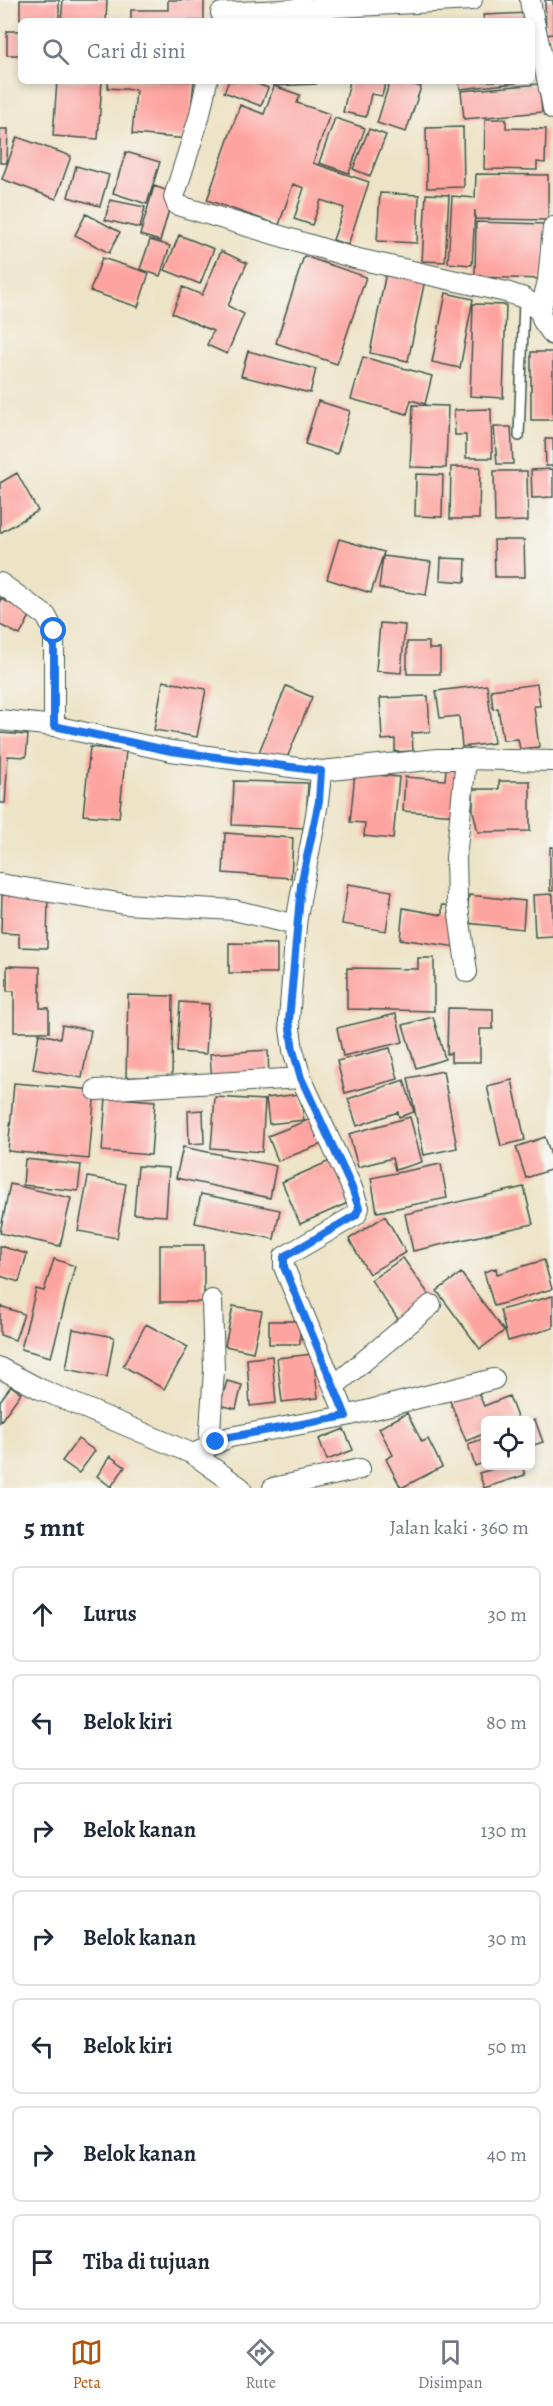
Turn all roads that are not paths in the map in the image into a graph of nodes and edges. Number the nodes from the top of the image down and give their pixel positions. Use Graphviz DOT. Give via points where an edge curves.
graph roads {
  1 [pos="472,0"];
  2 [pos="530,0"];
  3 [pos="221,11"];
  4 [pos="533,18"];
  5 [pos="535,28"];
  6 [pos="206,84"];
  7 [pos="553,109"];
  8 [pos="553,227"];
  9 [pos="524,298"];
  10 [pos="540,312"];
  11 [pos="553,335"];
  12 [pos="519,436"];
  13 [pos="0,583"];
  14 [pos="0,720"];
  15 [pos="54,726"];
  16 [pos="466,759"];
  17 [pos="553,761"];
  18 [pos="321,771"];
  19 [pos="0,884"];
  20 [pos="296,925"];
  21 [pos="467,972"];
  22 [pos="301,1078"];
  23 [pos="96,1090"];
  24 [pos="212,1300"];
  25 [pos="431,1305"];
  26 [pos="0,1368"];
  27 [pos="494,1379"];
  28 [pos="334,1386"];
  29 [pos="346,1416"];
  30 [pos="201,1450"];
  31 [pos="360,1469"];
  32 [pos="241,1488"];
  33 [pos="273,1488"];
  1 -- 3 [label="street"];
  2 -- 4 [label="street"];
  5 -- 7 [label="street"];
  6 -- 9 [label="street" via="174,197 177,205 354,258"];
  8 -- 10 [label="street" via="548,281"];
  9 -- 10 [label="street"];
  9 -- 12 [label="lane"];
  10 -- 11 [label="street"];
  13 -- 15 [label="street" via="46,616 54,631"];
  14 -- 15 [label="street"];
  15 -- 18 [label="street" via="171,751"];
  16 -- 17 [label="street"];
  16 -- 18 [label="street"];
  16 -- 21 [label="street" via="456,858"];
  18 -- 20 [label="street"];
  19 -- 20 [label="street" via="125,904 234,910"];
  20 -- 22 [label="street" via="289,1021"];
  22 -- 23 [label="street"];
  22 -- 28 [label="street" via="359,1206 356,1215 284,1257 286,1276"];
  24 -- 30 [label="street" via="214,1370"];
  25 -- 28 [label="street"];
  26 -- 30 [label="street" via="40,1389"];
  27 -- 29 [label="street"];
  28 -- 29 [label="street"];
  29 -- 30 [label="street" via="230,1437"];
  30 -- 32 [label="street"];
  31 -- 33 [label="street"];
}
